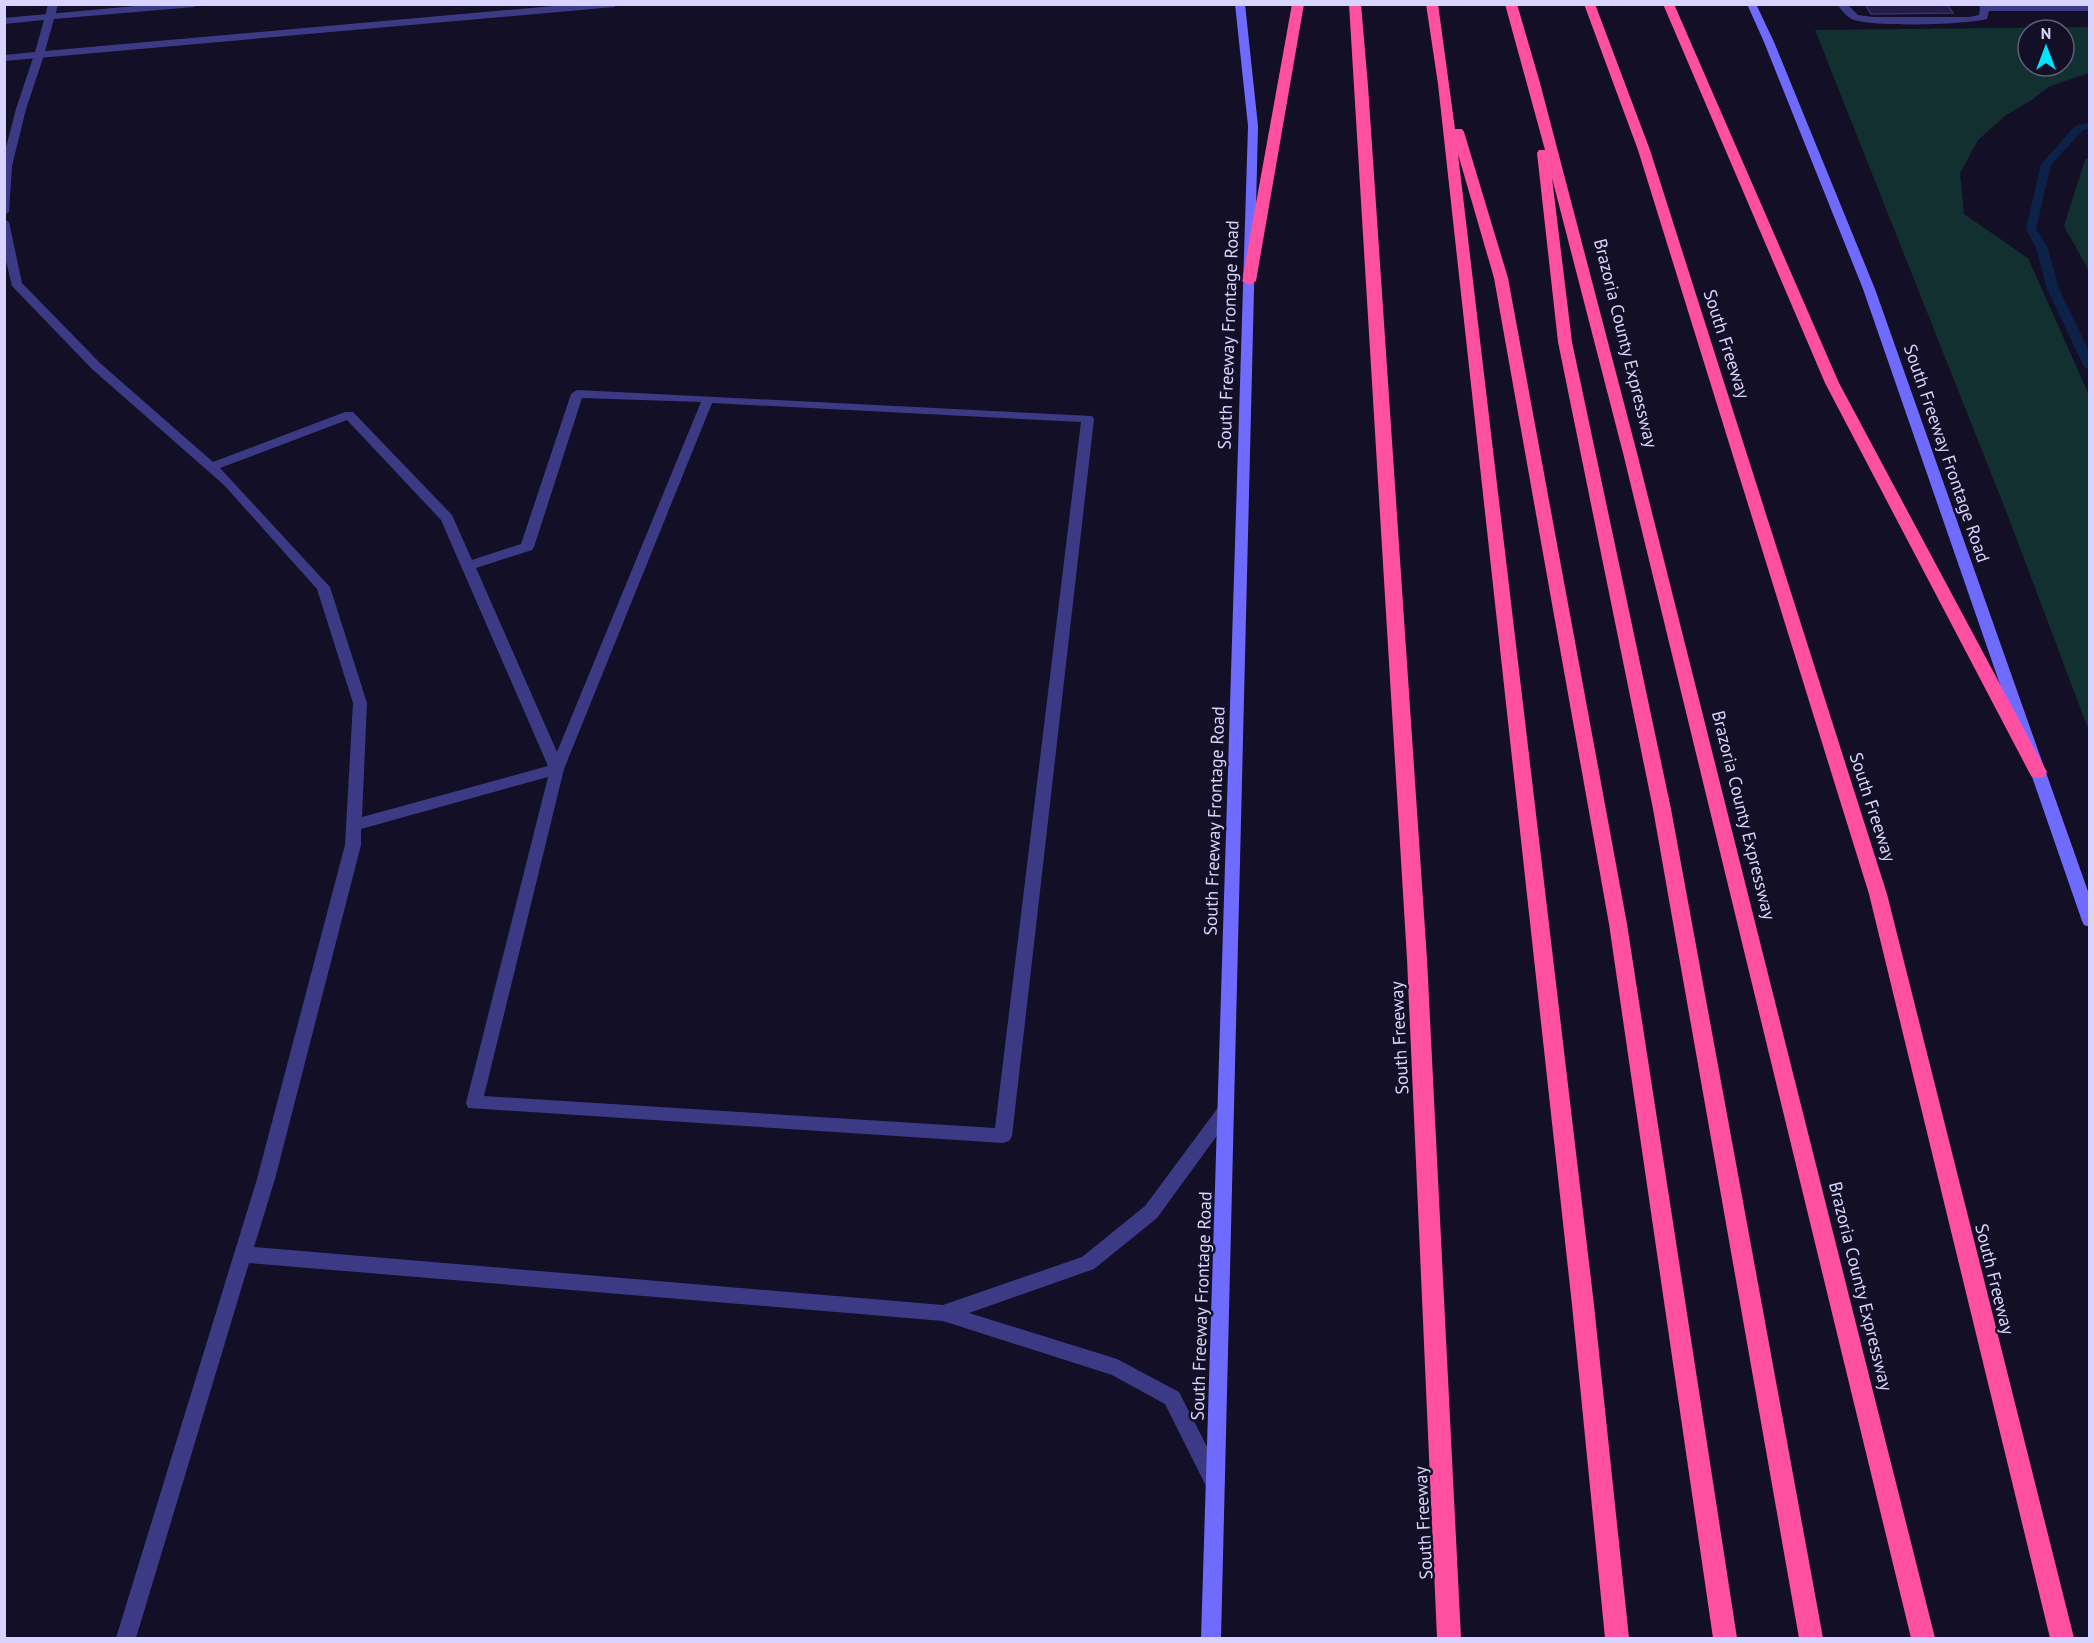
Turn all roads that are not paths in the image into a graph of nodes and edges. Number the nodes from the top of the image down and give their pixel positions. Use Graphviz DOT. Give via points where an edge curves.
graph roads {
  1 [pos="53,4"];
  2 [pos="194,4"];
  3 [pos="614,4"];
  4 [pos="1240,4"];
  5 [pos="1298,4"];
  6 [pos="1354,4"];
  7 [pos="1432,4"];
  8 [pos="1511,4"];
  9 [pos="1589,4"];
  10 [pos="1668,4"];
  11 [pos="1751,4"];
  12 [pos="1841,4"];
  13 [pos="1983,6"];
  14 [pos="2090,8"];
  15 [pos="50,17"];
  16 [pos="4,21"];
  17 [pos="39,55"];
  18 [pos="4,58"];
  19 [pos="1534,83"];
  20 [pos="1444,84"];
  21 [pos="4,212"];
  22 [pos="4,222"];
  23 [pos="1249,281"];
  24 [pos="708,399"];
  25 [pos="211,467"];
  26 [pos="468,566"];
  27 [pos="557,769"];
  28 [pos="2038,772"];
  29 [pos="354,825"];
  30 [pos="2090,921"];
  31 [pos="1226,1110"];
  32 [pos="243,1254"];
  33 [pos="943,1313"];
  34 [pos="1215,1483"];
  35 [pos="126,1638"];
  36 [pos="1211,1638"];
  37 [pos="1449,1638"];
  38 [pos="1617,1638"];
  39 [pos="1725,1638"];
  40 [pos="1810,1638"];
  41 [pos="1923,1638"];
  42 [pos="2062,1638"];
  1 -- 15 [label="street"];
  2 -- 15 [label="street"];
  3 -- 17 [label="street"];
  4 -- 23 [label="main road, South Freeway Frontage Road" via="1253,126"];
  5 -- 23 [label="highway"];
  6 -- 37 [label="highway, South Freeway" via="1417,959"];
  7 -- 20 [label="highway"];
  8 -- 19 [label="highway, Brazoria County Expressway"];
  9 -- 42 [label="highway, South Freeway" via="1644,150 1878,894"];
  10 -- 28 [label="highway" via="1832,383"];
  11 -- 28 [label="main road, South Freeway Frontage Road" via="1869,289"];
  12 -- 13 [label="street" via="1855,17 1873,20 1969,20 1984,17"];
  13 -- 14 [label="street"];
  15 -- 16 [label="street"];
  15 -- 17 [label="street"];
  17 -- 18 [label="street"];
  17 -- 21 [label="street" via="7,166"];
  19 -- 40 [label="highway" via="1565,342 1662,809"];
  19 -- 41 [label="highway, Brazoria County Expressway" via="1630,453"];
  20 -- 38 [label="highway" via="1583,1305"];
  20 -- 39 [label="highway" via="1501,278 1614,900"];
  22 -- 25 [label="street" via="16,284 96,366"];
  23 -- 31 [label="main road, South Freeway Frontage Road"];
  24 -- 26 [label="street" via="577,394 527,547"];
  24 -- 27 [label="street"];
  24 -- 27 [label="street" via="1088,419 1003,1136 474,1103"];
  25 -- 26 [label="street" via="349,415 447,518"];
  25 -- 29 [label="street" via="323,588 360,703"];
  26 -- 27 [label="street"];
  27 -- 29 [label="street"];
  28 -- 30 [label="main road, South Freeway Frontage Road"];
  29 -- 32 [label="street" via="353,845"];
  31 -- 33 [label="street" via="1151,1212 1088,1263"];
  31 -- 34 [label="main road, South Freeway Frontage Road"];
  32 -- 33 [label="street"];
  32 -- 35 [label="street"];
  33 -- 34 [label="street" via="1117,1368 1172,1398"];
  34 -- 36 [label="main road, South Freeway Frontage Road"];
}
